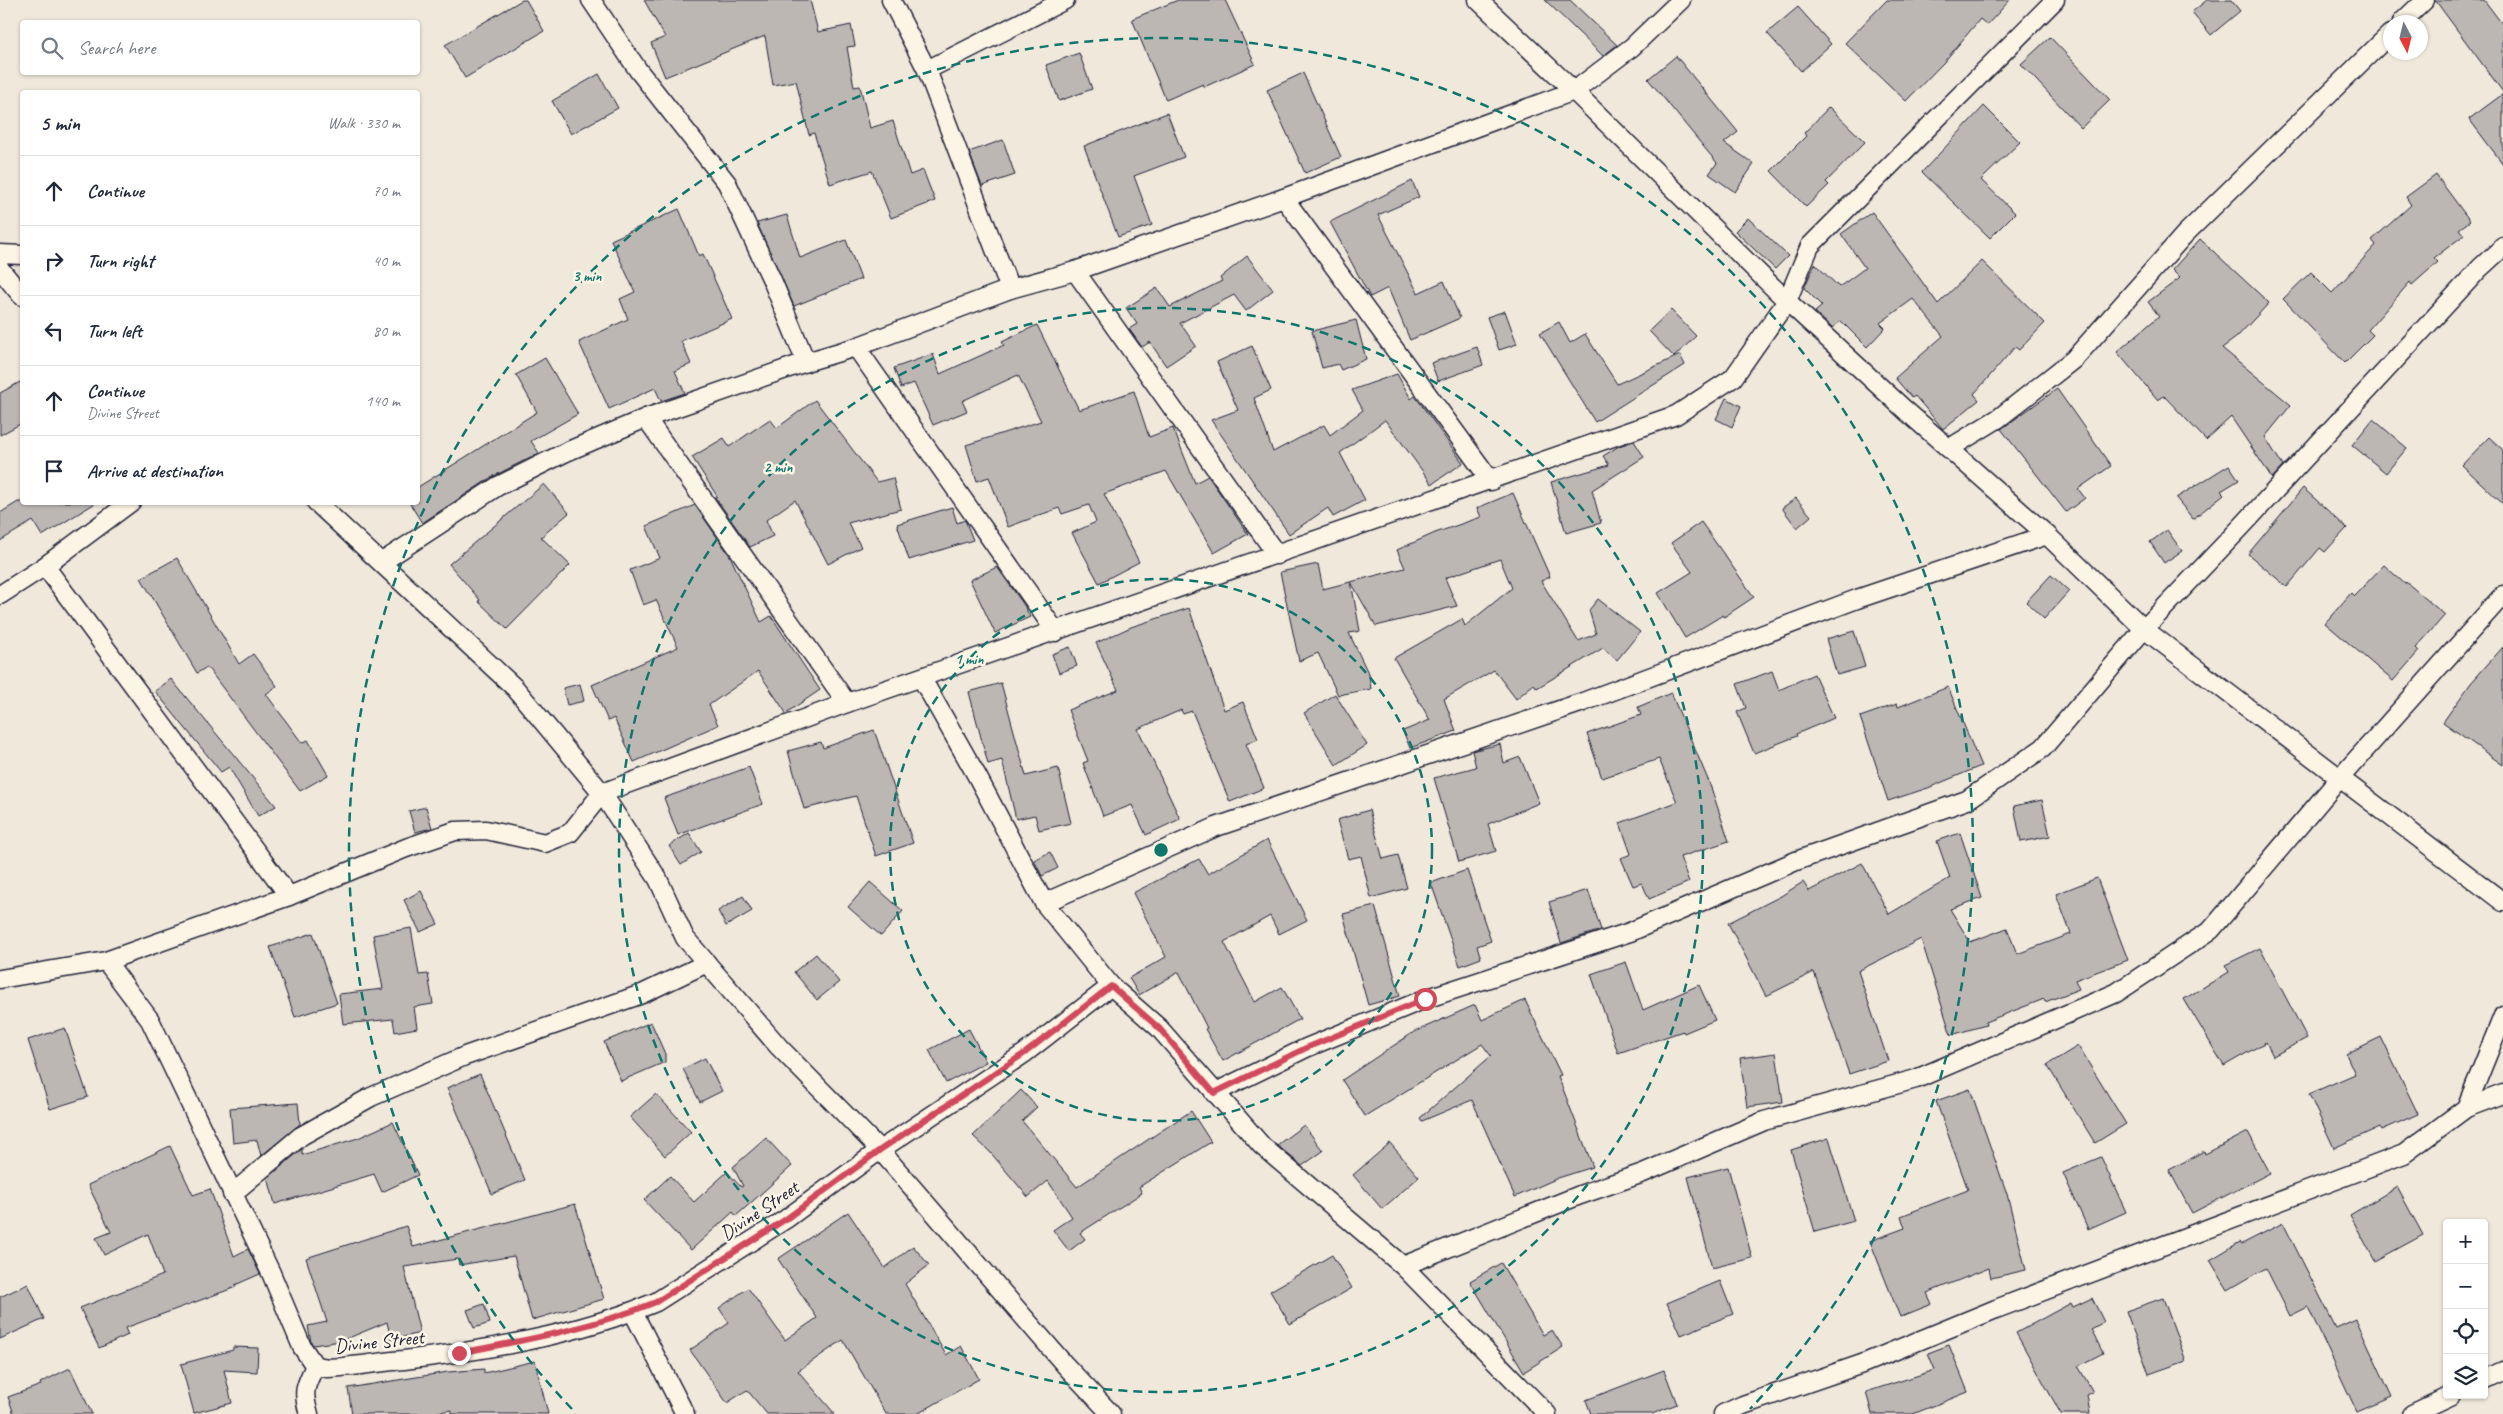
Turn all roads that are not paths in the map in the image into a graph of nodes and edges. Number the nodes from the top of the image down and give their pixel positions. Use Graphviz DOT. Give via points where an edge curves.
graph roads {
  1 [pos="591,0"];
  2 [pos="892,0"];
  3 [pos="1066,0"];
  4 [pos="1478,0"];
  5 [pos="1681,0"];
  6 [pos="2055,0"];
  7 [pos="2425,0"];
  8 [pos="2409,15"];
  9 [pos="2383,41"];
  10 [pos="926,70"];
  11 [pos="1574,91"];
  12 [pos="1284,198"];
  13 [pos="2503,246"];
  14 [pos="0,254"];
  15 [pos="20,254"];
  16 [pos="0,269"];
  17 [pos="1075,271"];
  18 [pos="1010,289"];
  19 [pos="20,294"];
  20 [pos="1787,301"];
  21 [pos="856,347"];
  22 [pos="806,362"];
  23 [pos="646,418"];
  24 [pos="1950,448"];
  25 [pos="1491,481"];
  26 [pos="127,505"];
  27 [pos="319,505"];
  28 [pos="2046,535"];
  29 [pos="1277,555"];
  30 [pos="382,562"];
  31 [pos="45,566"];
  32 [pos="0,595"];
  33 [pos="2503,595"];
  34 [pos="2144,629"];
  35 [pos="1056,632"];
  36 [pos="922,679"];
  37 [pos="847,703"];
  38 [pos="2339,778"];
  39 [pos="602,793"];
  40 [pos="289,896"];
  41 [pos="2503,902"];
  42 [pos="1044,903"];
  43 [pos="106,962"];
  44 [pos="706,963"];
  45 [pos="0,979"];
  46 [pos="1111,986"];
  47 [pos="2503,1016"];
  48 [pos="1214,1093"];
  49 [pos="2503,1094"];
  50 [pos="2466,1108"];
  51 [pos="880,1150"];
  52 [pos="232,1194"];
  53 [pos="1403,1266"];
  54 [pos="633,1312"];
  55 [pos="315,1366"];
  56 [pos="2503,1371"];
  57 [pos="2488,1378"];
  58 [pos="2444,1399"];
  59 [pos="309,1414"];
  60 [pos="685,1414"];
  61 [pos="1111,1414"];
  62 [pos="1547,1414"];
  63 [pos="1723,1414"];
  64 [pos="2412,1414"];
  1 -- 22 [label="street" via="638,70 727,183"];
  2 -- 10 [label="street"];
  3 -- 10 [label="street"];
  4 -- 11 [label="street"];
  5 -- 11 [label="street" via="1632,47"];
  6 -- 20 [label="street" via="1810,246"];
  7 -- 8 [label="street"];
  9 -- 24 [label="street" via="2185,234 2074,359 1999,418"];
  10 -- 18 [label="street"];
  11 -- 12 [label="street"];
  11 -- 20 [label="street"];
  12 -- 17 [label="street"];
  12 -- 25 [label="street"];
  13 -- 34 [label="street"];
  14 -- 15 [label="street"];
  16 -- 19 [label="street"];
  17 -- 18 [label="street"];
  17 -- 29 [label="street"];
  18 -- 21 [label="street"];
  20 -- 24 [label="street"];
  20 -- 25 [label="street" via="1734,378 1676,415"];
  21 -- 22 [label="street"];
  21 -- 35 [label="street"];
  22 -- 23 [label="street"];
  23 -- 30 [label="street" via="566,452 498,486"];
  23 -- 37 [label="street"];
  24 -- 28 [label="street"];
  25 -- 29 [label="street"];
  26 -- 31 [label="street"];
  27 -- 30 [label="street"];
  28 -- 34 [label="street"];
  28 -- 42 [label="street" via="1858,598 1583,702 1216,827"];
  29 -- 35 [label="street"];
  30 -- 39 [label="street" via="515,688"];
  31 -- 32 [label="street"];
  31 -- 40 [label="street"];
  33 -- 38 [label="street"];
  34 -- 38 [label="street"];
  34 -- 48 [label="street" via="2043,748 1967,800 1796,861 1630,932 1425,999 1306,1048"];
  35 -- 36 [label="street"];
  36 -- 37 [label="street"];
  36 -- 42 [label="street"];
  37 -- 39 [label="street"];
  38 -- 41 [label="street"];
  38 -- 53 [label="street" via="2211,930 2116,993 1916,1079 1764,1121 1643,1173"];
  39 -- 40 [label="street" via="570,833 545,844 486,830 455,831"];
  39 -- 44 [label="street" via="658,879 685,938"];
  40 -- 43 [label="street"];
  42 -- 46 [label="street"];
  43 -- 45 [label="street"];
  43 -- 52 [label="street, Divine Street" via="150,1020"];
  44 -- 51 [label="street" via="779,1047"];
  44 -- 52 [label="street" via="642,994 465,1056 371,1098 301,1136"];
  46 -- 48 [label="street" via="1159,1028"];
  46 -- 51 [label="street, Divine Street" via="1025,1053"];
  47 -- 50 [label="street"];
  48 -- 53 [label="street" via="1262,1146"];
  49 -- 50 [label="street"];
  50 -- 63 [label="street" via="2404,1154 1996,1309 1862,1364"];
  51 -- 54 [label="street, Divine Street" via="786,1219 656,1302"];
  51 -- 61 [label="street"];
  52 -- 55 [label="street, Divine Street" via="271,1273 302,1347"];
  53 -- 62 [label="street"];
  54 -- 55 [label="street, Divine Street" via="561,1334 459,1353 336,1368"];
  54 -- 60 [label="street"];
  55 -- 59 [label="street" via="304,1397"];
  56 -- 57 [label="street"];
  58 -- 64 [label="street"];
}
